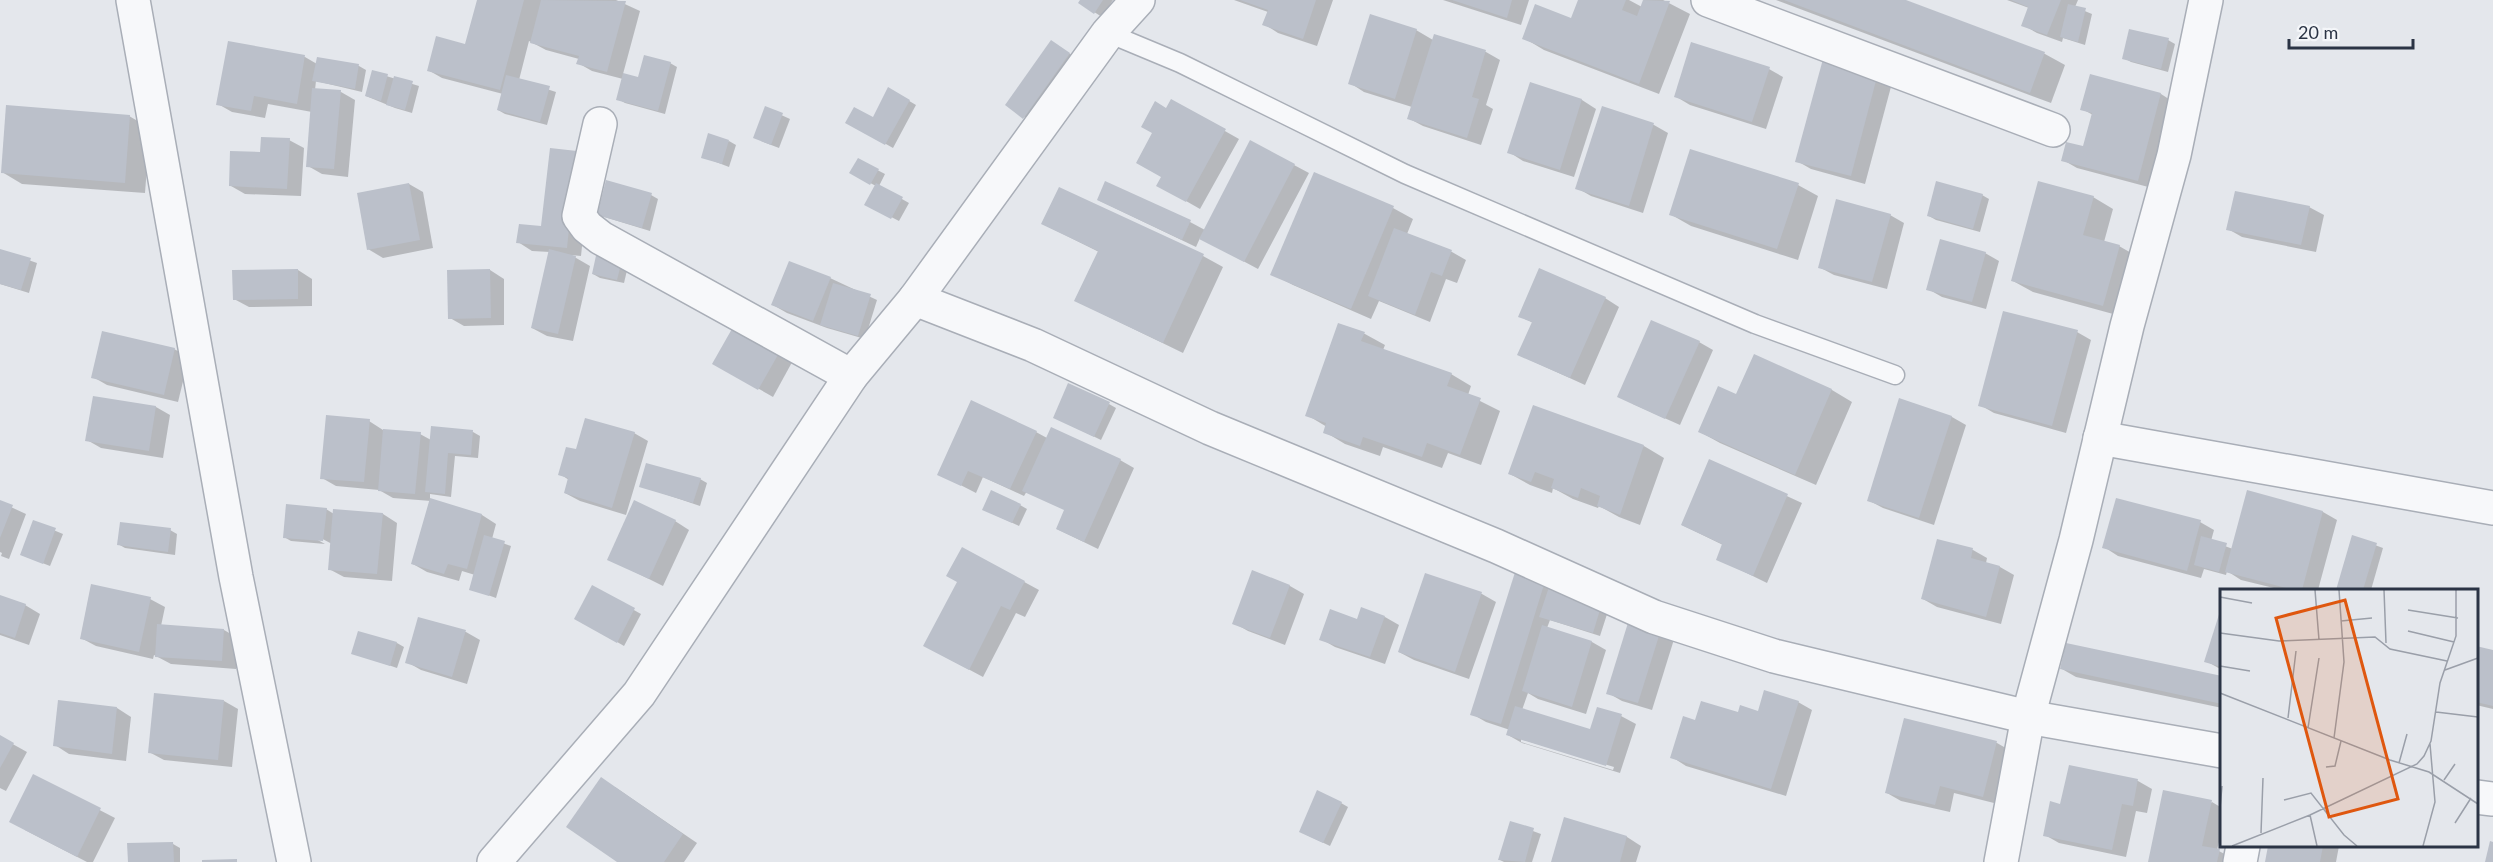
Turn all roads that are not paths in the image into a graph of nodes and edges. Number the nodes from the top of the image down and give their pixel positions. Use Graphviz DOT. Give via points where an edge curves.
graph roads {
  1 [pos="133,0"];
  2 [pos="1138,0"];
  3 [pos="1708,0"];
  4 [pos="2206,0"];
  5 [pos="1108,33"];
  6 [pos="600,124"];
  7 [pos="2053,130"];
  8 [pos="915,299"];
  9 [pos="1895,375"];
  10 [pos="851,376"];
  11 [pos="2100,438"];
  12 [pos="2493,508"];
  13 [pos="2028,717"];
  14 [pos="2220,751"];
  15 [pos="2478,797"];
  16 [pos="2493,798"];
  17 [pos="2242,847"];
  18 [pos="294,862"];
  19 [pos="494,862"];
  20 [pos="2001,862"];
  21 [pos="2240,862"];
  1 -- 18 [label="street" via="236,577"];
  2 -- 5 [label="street"];
  3 -- 7 [label="street"];
  4 -- 11 [label="street" via="2174,155"];
  5 -- 8 [label="street"];
  5 -- 9 [label="lane" via="1180,63 1405,174 1755,324"];
  6 -- 10 [label="street" via="579,216 587,227"];
  8 -- 10 [label="street"];
  8 -- 13 [label="street" via="1033,345 1210,428 1496,546 1654,617 1774,656"];
  10 -- 19 [label="street" via="639,694"];
  11 -- 12 [label="street"];
  11 -- 13 [label="street"];
  13 -- 14 [label="street"];
  13 -- 20 [label="street"];
  15 -- 16 [label="street"];
  17 -- 21 [label="street"];
}
